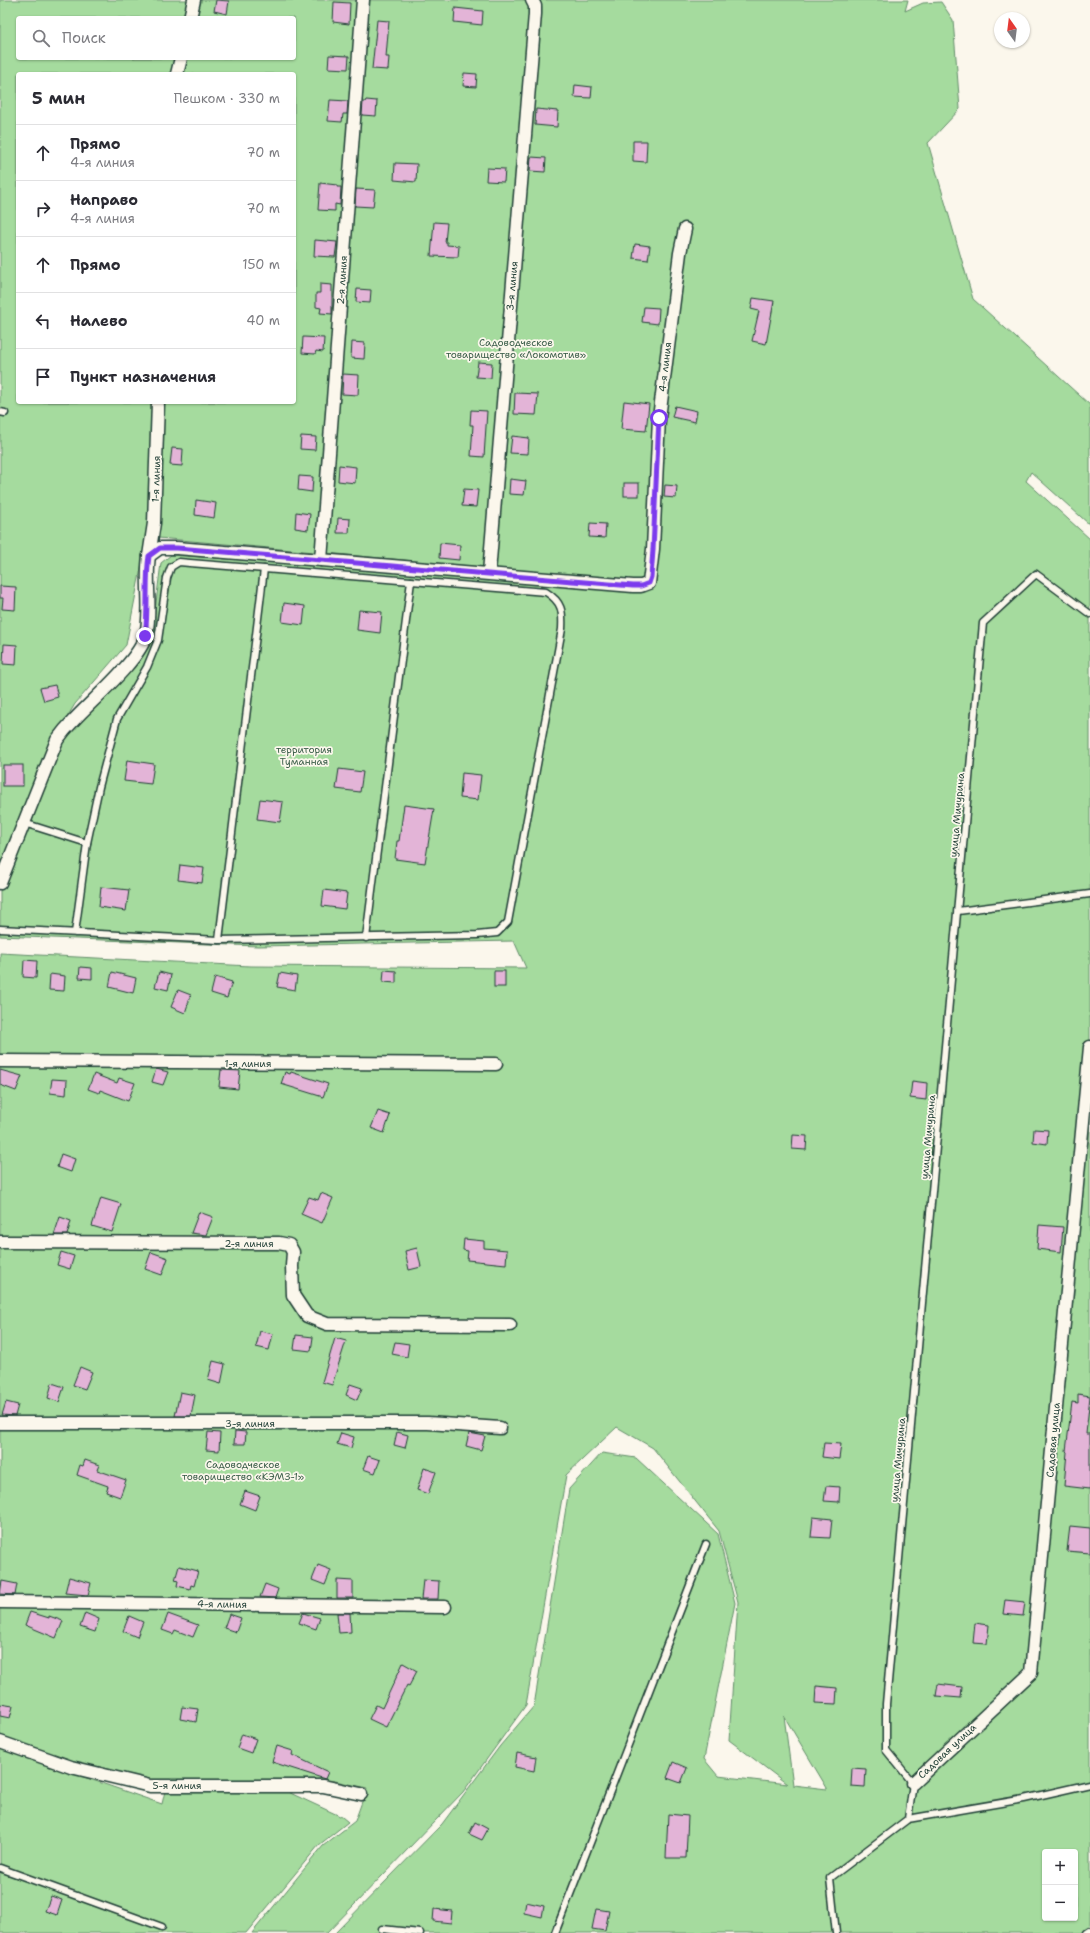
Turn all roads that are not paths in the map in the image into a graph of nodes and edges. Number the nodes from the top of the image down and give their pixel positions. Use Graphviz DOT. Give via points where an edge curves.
graph roads {
  1 [pos="194,0"];
  2 [pos="363,0"];
  3 [pos="532,0"];
  4 [pos="190,16"];
  5 [pos="180,60"];
  6 [pos="178,72"];
  7 [pos="685,229"];
  8 [pos="158,404"];
  9 [pos="149,556"];
  10 [pos="321,560"];
  11 [pos="264,569"];
  12 [pos="489,573"];
  13 [pos="411,581"];
  14 [pos="487,588"];
  15 [pos="1090,614"];
  16 [pos="24,823"];
  17 [pos="87,843"];
  18 [pos="0,883"];
  19 [pos="1090,894"];
  20 [pos="958,911"];
  21 [pos="0,929"];
  22 [pos="75,933"];
  23 [pos="366,938"];
  24 [pos="219,940"];
  25 [pos="1090,1047"];
  26 [pos="0,1061"];
  27 [pos="496,1064"];
  28 [pos="0,1242"];
  29 [pos="510,1325"];
  30 [pos="0,1423"];
  31 [pos="500,1428"];
  32 [pos="706,1544"];
  33 [pos="0,1602"];
  34 [pos="445,1607"];
  35 [pos="0,1742"];
  36 [pos="913,1783"];
  37 [pos="1090,1784"];
  38 [pos="361,1794"];
  39 [pos="908,1819"];
  40 [pos="0,1868"];
  41 [pos="162,1927"];
  42 [pos="382,1929"];
  43 [pos="1090,1931"];
  44 [pos="420,1933"];
  45 [pos="555,1933"];
  46 [pos="836,1933"];
  47 [pos="1087,1933"];
  1 -- 4 [label="street"];
  2 -- 10 [label="street, 2-я линия"];
  3 -- 12 [label="street, 3-я линия" via="535,6"];
  5 -- 6 [label="street"];
  7 -- 12 [label="street, 4-я линия" via="659,418 649,583 633,586"];
  8 -- 9 [label="street, 1-я линия" via="154,523"];
  9 -- 10 [label="street" via="160,548 177,548"];
  9 -- 16 [label="street, 1-я линия" via="148,618 145,636 137,652 57,740"];
  10 -- 12 [label="street"];
  11 -- 13 [label="lane"];
  11 -- 17 [label="lane" via="179,562 171,567 167,578 158,640 147,667 117,719"];
  11 -- 24 [label="lane"];
  12 -- 14 [label="lane"];
  13 -- 14 [label="lane"];
  13 -- 23 [label="lane"];
  14 -- 23 [label="lane" via="546,592 556,598 563,613 508,922 497,933"];
  15 -- 20 [label="lane, улица Мичурина" via="1036,574 983,623"];
  16 -- 17 [label="lane"];
  16 -- 18 [label="street, 1-я линия"];
  17 -- 22 [label="lane"];
  19 -- 20 [label="lane"];
  20 -- 36 [label="lane, улица Мичурина" via="886,1704 886,1750"];
  21 -- 22 [label="lane"];
  22 -- 24 [label="lane"];
  23 -- 24 [label="lane"];
  25 -- 36 [label="street, Садовая улица" via="1031,1673"];
  26 -- 27 [label="street, 1-я линия"];
  28 -- 29 [label="street, 2-я линия" via="279,1243 289,1245 293,1252 293,1295 306,1316 327,1324"];
  30 -- 31 [label="street, 3-я линия" via="428,1423"];
  32 -- 45 [label="lane"];
  33 -- 34 [label="street, 4-я линия"];
  35 -- 38 [label="street, 5-я линия" via="71,1767 150,1786 323,1786"];
  36 -- 39 [label="lane"];
  37 -- 39 [label="lane" via="1024,1799"];
  39 -- 46 [label="lane" via="830,1878"];
  40 -- 41 [label="lane"];
  42 -- 44 [label="lane"];
  43 -- 47 [label="lane"];
}
